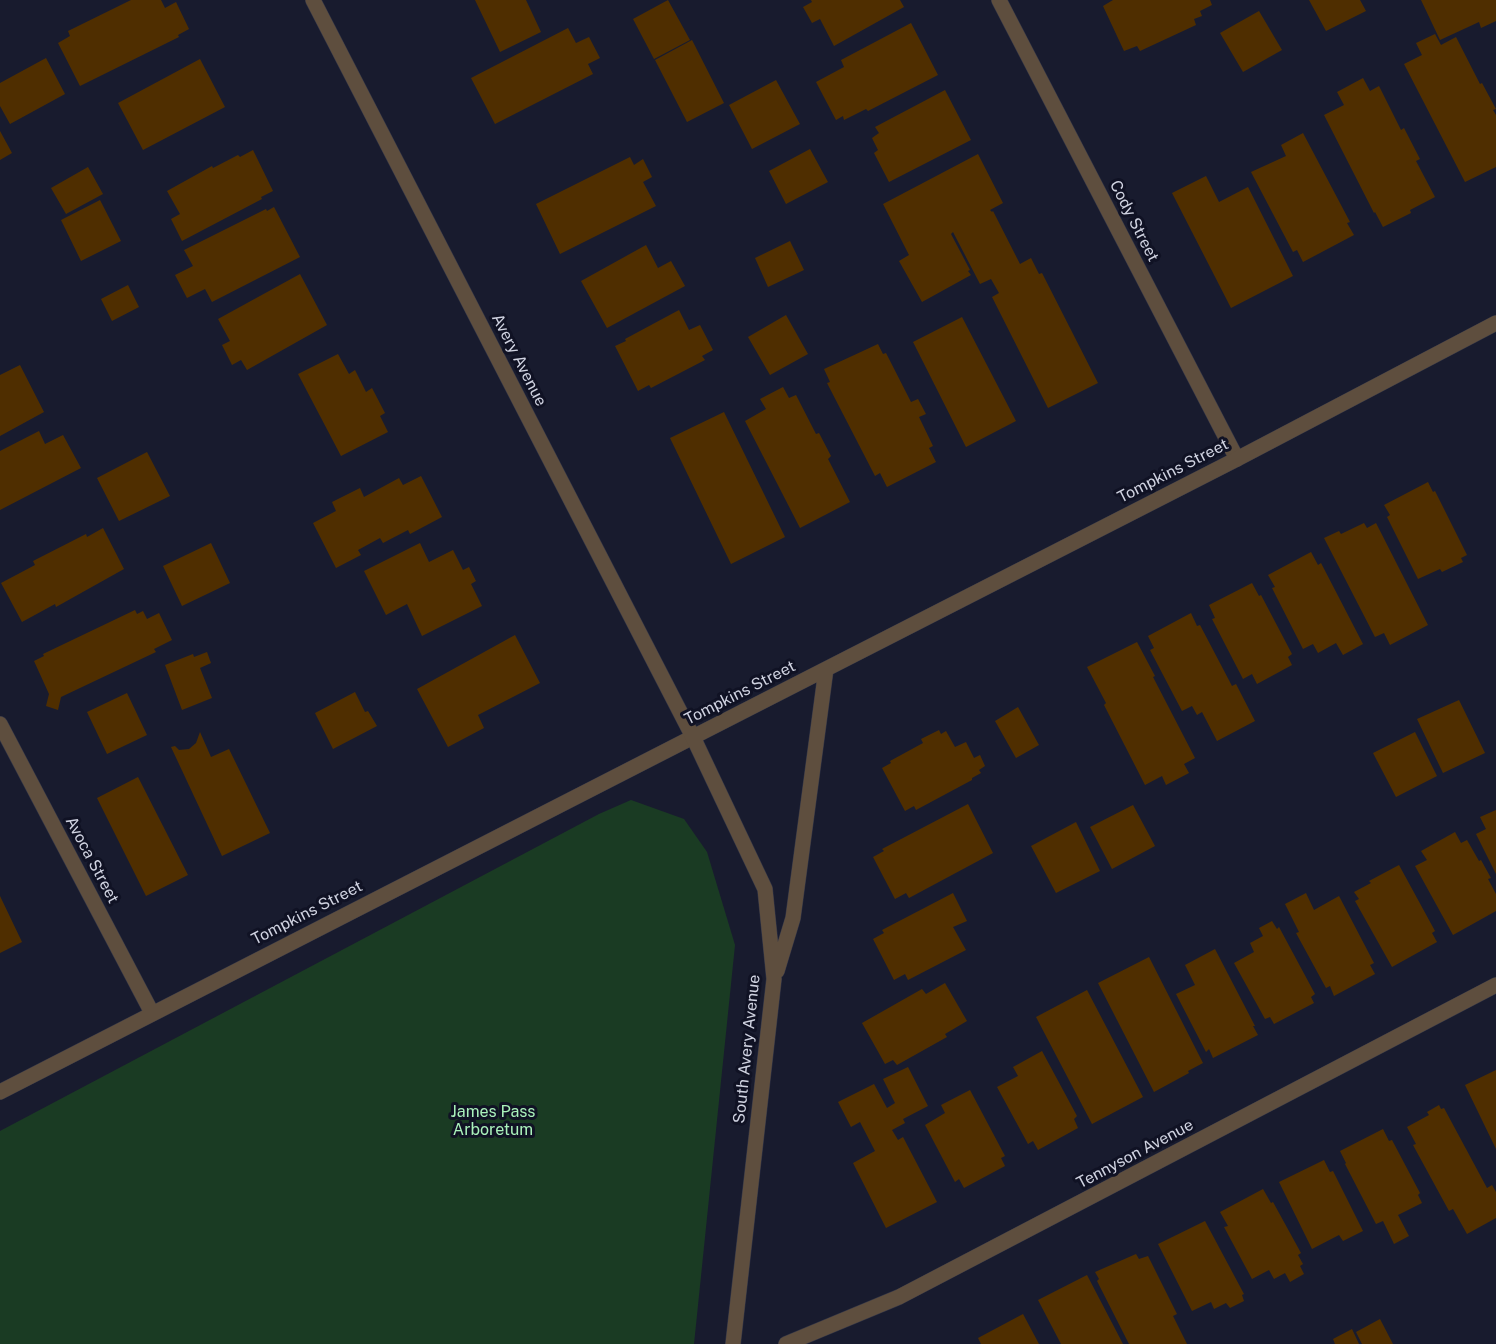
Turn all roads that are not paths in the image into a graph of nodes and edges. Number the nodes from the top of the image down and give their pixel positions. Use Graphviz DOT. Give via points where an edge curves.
graph roads {
  1 [pos="313,0"];
  2 [pos="999,0"];
  3 [pos="1496,323"];
  4 [pos="1237,459"];
  5 [pos="826,669"];
  6 [pos="0,723"];
  7 [pos="693,737"];
  8 [pos="774,980"];
  9 [pos="1496,985"];
  10 [pos="152,1013"];
  11 [pos="0,1092"];
  12 [pos="733,1344"];
  13 [pos="786,1344"];
  1 -- 7 [label="street, Avery Avenue"];
  2 -- 4 [label="street, Cody Street"];
  3 -- 4 [label="street, Tompkins Street"];
  4 -- 5 [label="street, Tompkins Street"];
  5 -- 7 [label="street, Tompkins Street"];
  5 -- 8 [label="street" via="793,918"];
  6 -- 10 [label="street, Avoca Street"];
  7 -- 8 [label="street, South Avery Avenue" via="765,889"];
  7 -- 10 [label="street, Tompkins Street"];
  8 -- 12 [label="street, South Avery Avenue"];
  9 -- 13 [label="street, Tennyson Avenue" via="899,1297"];
  10 -- 11 [label="street, Tompkins Street"];
}
